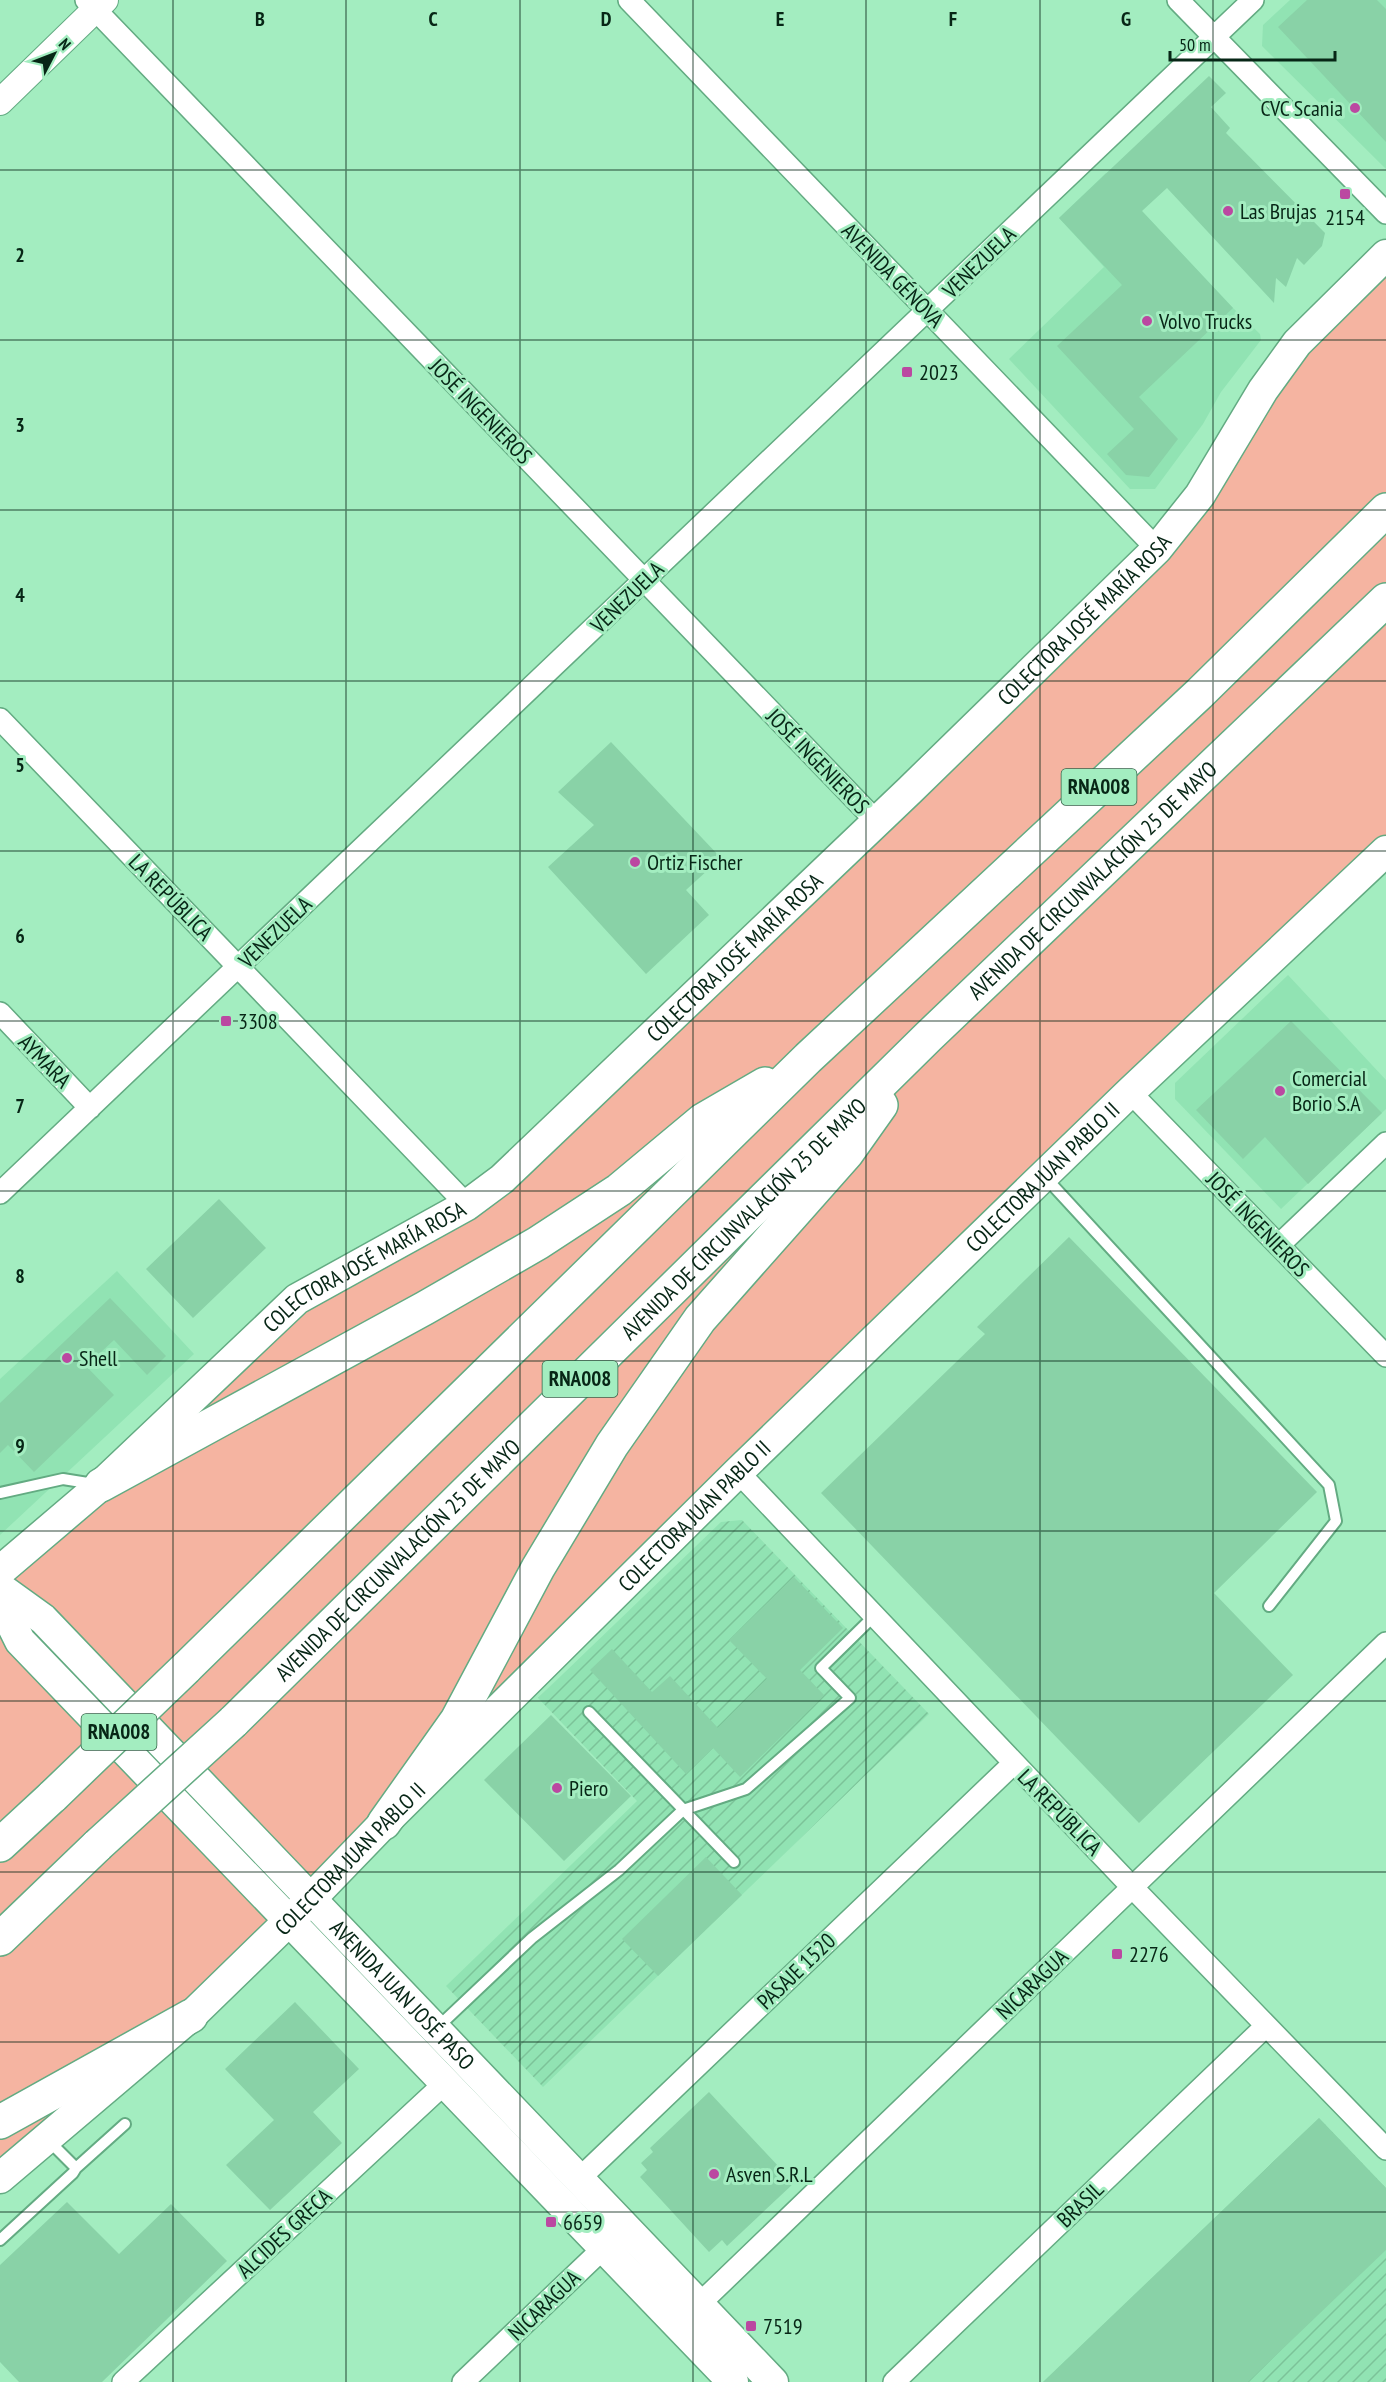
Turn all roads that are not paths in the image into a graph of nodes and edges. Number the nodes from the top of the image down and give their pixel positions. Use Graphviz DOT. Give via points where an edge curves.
graph roads {
  1 [pos="629,0"];
  2 [pos="1178,0"];
  3 [pos="1253,0"];
  4 [pos="96,3"];
  5 [pos="1214,38"];
  6 [pos="0,102"];
  7 [pos="1386,213"];
  8 [pos="1386,255"];
  9 [pos="927,310"];
  10 [pos="1386,510"];
  11 [pos="1157,549"];
  12 [pos="644,580"];
  13 [pos="1386,600"];
  14 [pos="0,719"];
  15 [pos="877,822"];
  16 [pos="1386,852"];
  17 [pos="238,967"];
  18 [pos="0,1013"];
  19 [pos="928,1037"];
  20 [pos="808,1058"];
  21 [pos="1130,1092"];
  22 [pos="90,1108"];
  23 [pos="1386,1143"];
  24 [pos="1044,1175"];
  25 [pos="0,1193"];
  26 [pos="467,1205"];
  27 [pos="1279,1245"];
  28 [pos="1386,1356"];
  29 [pos="738,1472"];
  30 [pos="101,1485"];
  31 [pos="0,1493"];
  32 [pos="0,1571"];
  33 [pos="0,1588"];
  34 [pos="0,1601"];
  35 [pos="1269,1606"];
  36 [pos="874,1616"];
  37 [pos="1386,1643"];
  38 [pos="589,1712"];
  39 [pos="1014,1763"];
  40 [pos="683,1810"];
  41 [pos="384,1823"];
  42 [pos="0,1845"];
  43 [pos="734,1862"];
  44 [pos="1132,1887"];
  45 [pos="311,1900"];
  46 [pos="289,1922"];
  47 [pos="0,1939"];
  48 [pos="191,2016"];
  49 [pos="1266,2026"];
  50 [pos="436,2030"];
  51 [pos="445,2083"];
  52 [pos="0,2122"];
  53 [pos="126,2124"];
  54 [pos="46,2138"];
  55 [pos="1386,2149"];
  56 [pos="76,2168"];
  57 [pos="0,2178"];
  58 [pos="579,2179"];
  59 [pos="625,2228"];
  60 [pos="0,2240"];
  61 [pos="604,2248"];
  62 [pos="699,2304"];
  63 [pos="677,2325"];
  64 [pos="123,2382"];
  65 [pos="463,2382"];
  66 [pos="733,2382"];
  67 [pos="773,2382"];
  68 [pos="894,2382"];
  1 -- 9 [label="street, AVENIDA GÉNOVA"];
  2 -- 5 [label="street"];
  3 -- 5 [label="street, VENEZUELA"];
  4 -- 6 [label="street"];
  4 -- 12 [label="street, JOSÉ INGENIEROS"];
  5 -- 7 [label="street"];
  5 -- 9 [label="street, VENEZUELA"];
  8 -- 11 [label="main road, COLECTORA JOSÉ MARÍA ROSA" via="1297,343 1263,390 1200,495"];
  9 -- 11 [label="street, AVENIDA GÉNOVA"];
  9 -- 12 [label="street, VENEZUELA"];
  10 -- 20 [label="highway, RNA008" via="1199,694"];
  11 -- 15 [label="main road, COLECTORA JOSÉ MARÍA ROSA"];
  12 -- 15 [label="street, JOSÉ INGENIEROS"];
  12 -- 17 [label="street, VENEZUELA"];
  13 -- 19 [label="highway, AVENIDA DE CIRCUNVALACIÓN 25 DE MAYO / RNA008"];
  14 -- 17 [label="street, LA REPÚBLICA"];
  15 -- 26 [label="main road, COLECTORA JOSÉ MARÍA ROSA" via="502,1179"];
  16 -- 21 [label="main road, COLECTORA JUAN PABLO II"];
  17 -- 22 [label="street, VENEZUELA"];
  17 -- 26 [label="street, LA REPÚBLICA"];
  18 -- 22 [label="street, AYMARA"];
  19 -- 41 [label="highway" via="847,1153 700,1320 612,1445 538,1568 457,1720"];
  19 -- 47 [label="highway, AVENIDA DE CIRCUNVALACIÓN 25 DE MAYO / RNA008, bridge" via="233,1722"];
  20 -- 30 [label="highway" via="703,1120 619,1190 538,1243"];
  20 -- 42 [label="highway, RNA008, bridge"];
  21 -- 24 [label="main road, COLECTORA JUAN PABLO II"];
  21 -- 27 [label="street, JOSÉ INGENIEROS"];
  22 -- 25 [label="street, VENEZUELA"];
  23 -- 27 [label="street"];
  24 -- 29 [label="main road, COLECTORA JUAN PABLO II"];
  24 -- 35 [label="lane" via="1329,1485 1336,1521"];
  26 -- 30 [label="main road, COLECTORA JOSÉ MARÍA ROSA" via="297,1299"];
  27 -- 28 [label="street, JOSÉ INGENIEROS"];
  29 -- 36 [label="street, LA REPÚBLICA"];
  29 -- 41 [label="main road, COLECTORA JUAN PABLO II"];
  30 -- 31 [label="lane" via="63,1479"];
  30 -- 32 [label="main road, COLECTORA JOSÉ MARÍA ROSA"];
  33 -- 45 [label="main road, AVENIDA JUAN JOSÉ PASO" via="43,1619"];
  34 -- 46 [label="main road, AVENIDA JUAN JOSÉ PASO" via="20,1641"];
  36 -- 39 [label="street, LA REPÚBLICA"];
  36 -- 40 [label="lane" via="821,1668 850,1698 746,1789"];
  37 -- 44 [label="street, NICARAGUA"];
  38 -- 40 [label="lane"];
  39 -- 44 [label="street, LA REPÚBLICA"];
  39 -- 58 [label="street, PASAJE 1520"];
  40 -- 43 [label="lane"];
  40 -- 50 [label="lane" via="619,1870 532,1938"];
  41 -- 45 [label="main road, COLECTORA JUAN PABLO II"];
  44 -- 49 [label="street, LA REPÚBLICA"];
  44 -- 62 [label="street, NICARAGUA"];
  45 -- 46 [label="main road, COLECTORA JUAN PABLO II"];
  45 -- 50 [label="main road, AVENIDA JUAN JOSÉ PASO"];
  46 -- 48 [label="main road, COLECTORA JUAN PABLO II"];
  46 -- 51 [label="main road, AVENIDA JUAN JOSÉ PASO"];
  48 -- 52 [label="highway"];
  48 -- 54 [label="main road, COLECTORA JUAN PABLO II"];
  49 -- 55 [label="street, LA REPÚBLICA"];
  49 -- 68 [label="street, BRASIL"];
  50 -- 58 [label="main road, AVENIDA JUAN JOSÉ PASO"];
  51 -- 61 [label="main road, AVENIDA JUAN JOSÉ PASO"];
  51 -- 64 [label="street, ALCIDES GRECA"];
  53 -- 56 [label="lane"];
  54 -- 56 [label="lane"];
  54 -- 57 [label="main road, COLECTORA JUAN PABLO II"];
  56 -- 60 [label="lane"];
  58 -- 59 [label="main road, AVENIDA JUAN JOSÉ PASO"];
  59 -- 61 [label="street, NICARAGUA"];
  59 -- 62 [label="main road, AVENIDA JUAN JOSÉ PASO"];
  61 -- 63 [label="main road, AVENIDA JUAN JOSÉ PASO"];
  61 -- 65 [label="street, NICARAGUA"];
  62 -- 63 [label="street, NICARAGUA"];
  62 -- 67 [label="main road, AVENIDA JUAN JOSÉ PASO"];
  63 -- 66 [label="main road, AVENIDA JUAN JOSÉ PASO"];
}
